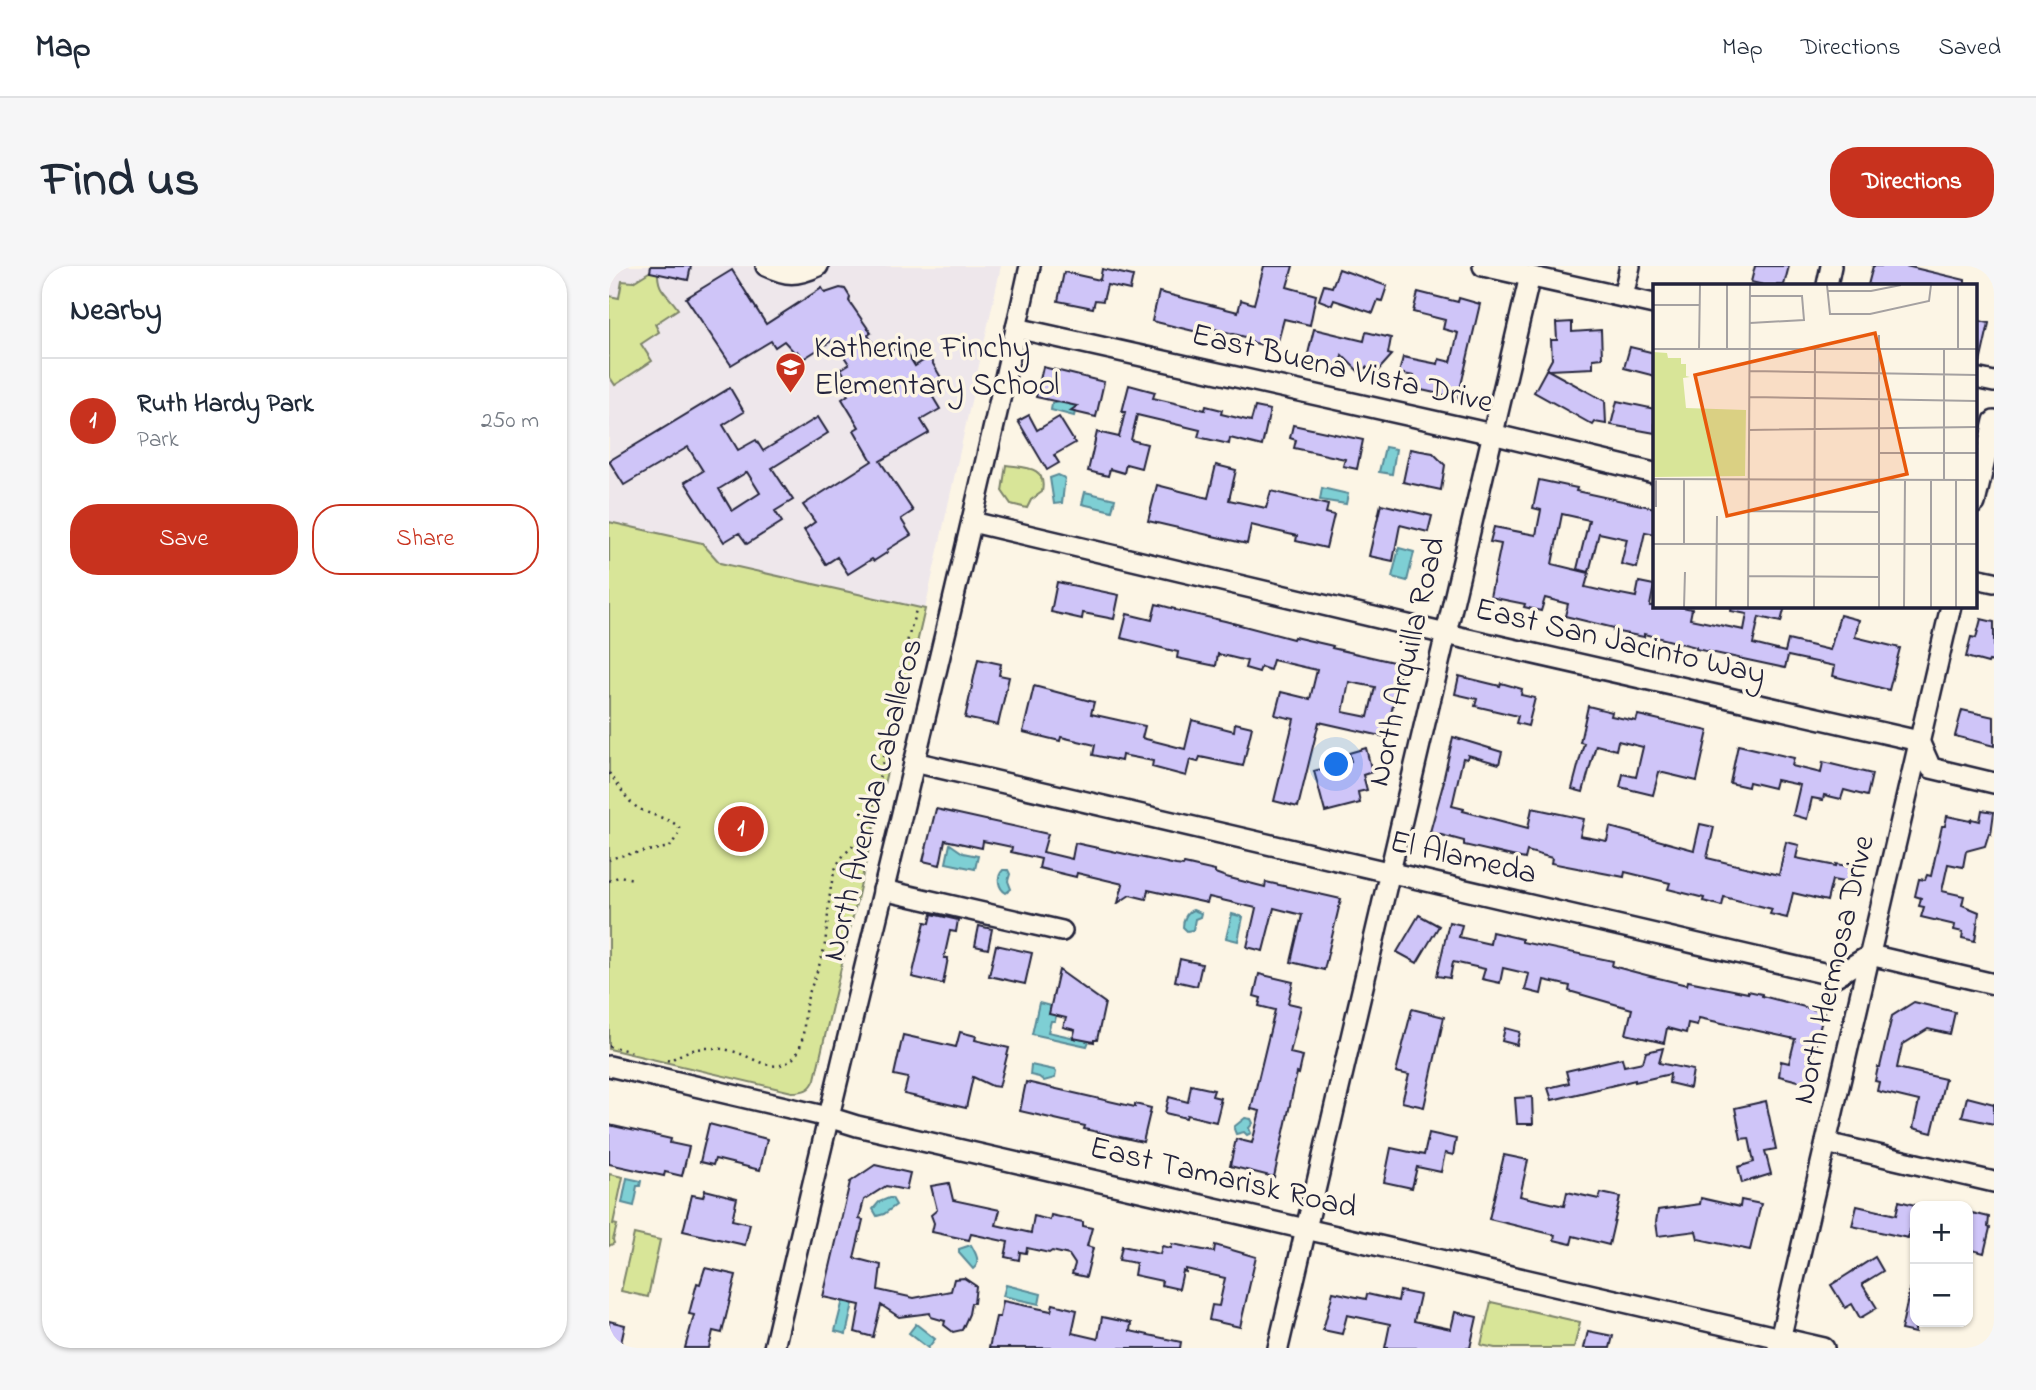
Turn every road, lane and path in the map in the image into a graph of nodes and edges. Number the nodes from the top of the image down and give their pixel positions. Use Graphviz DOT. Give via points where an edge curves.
graph roads {
  1 [pos="765,266"];
  2 [pos="818,266"];
  3 [pos="1030,266"];
  4 [pos="1483,266"];
  5 [pos="1630,266"];
  6 [pos="1831,266"];
  7 [pos="1530,276"];
  8 [pos="1826,284"];
  9 [pos="1623,297"];
  10 [pos="1653,304"];
  11 [pos="1016,328"];
  12 [pos="1976,378"];
  13 [pos="1994,382"];
  14 [pos="1994,421"];
  15 [pos="1492,434"];
  16 [pos="1653,473"];
  17 [pos="1976,499"];
  18 [pos="972,522"];
  19 [pos="1976,578"];
  20 [pos="1994,582"];
  21 [pos="1951,607"];
  22 [pos="916,610"];
  23 [pos="1446,634"];
  24 [pos="1919,741"];
  25 [pos="914,762"];
  26 [pos="609,773"];
  27 [pos="1994,783"];
  28 [pos="609,860"];
  29 [pos="1390,873"];
  30 [pos="633,879"];
  31 [pos="609,881"];
  32 [pos="883,890"];
  33 [pos="1062,931"];
  34 [pos="1870,955"];
  35 [pos="1994,984"];
  36 [pos="609,1046"];
  37 [pos="633,1052"];
  38 [pos="657,1058"];
  39 [pos="609,1066"];
  40 [pos="828,1116"];
  41 [pos="1826,1143"];
  42 [pos="1994,1182"];
  43 [pos="1305,1229"];
  44 [pos="1779,1343"];
  45 [pos="774,1348"];
  46 [pos="1278,1348"];
  47 [pos="1824,1348"];
  1 -- 2 [label="street" via="796,274"];
  3 -- 11 [label="street, North Avenida Caballeros"];
  4 -- 7 [label="street"];
  5 -- 9 [label="street"];
  6 -- 8 [label="street"];
  7 -- 9 [label="street"];
  7 -- 15 [label="street, North Arquilla Road"];
  9 -- 10 [label="street"];
  11 -- 15 [label="street, East Buena Vista Drive"];
  11 -- 18 [label="street, North Avenida Caballeros"];
  12 -- 13 [label="street"];
  14 -- 17 [label="street"];
  15 -- 16 [label="street, East Buena Vista Drive"];
  15 -- 23 [label="street, North Arquilla Road"];
  18 -- 23 [label="street, East San Jacinto Way"];
  18 -- 25 [label="street, North Avenida Caballeros"];
  19 -- 20 [label="street"];
  21 -- 24 [label="street, North Hermosa Drive"];
  22 -- 38 [label="path" via="868,829 841,856 835,869 824,950 807,1000 796,1056 774,1066 722,1048 692,1049 670,1060"];
  23 -- 24 [label="street, East San Jacinto Way"];
  23 -- 29 [label="street, North Arquilla Road"];
  24 -- 27 [label="street" via="1931,768"];
  24 -- 34 [label="street, North Hermosa Drive"];
  25 -- 29 [label="street, El Alameda"];
  25 -- 32 [label="street, North Avenida Caballeros"];
  26 -- 28 [label="path" via="635,806 674,822 680,834 665,849"];
  29 -- 34 [label="street, El Alameda" via="1836,976"];
  29 -- 43 [label="street, North Arquilla Road"];
  30 -- 31 [label="path" via="620,876"];
  32 -- 33 [label="street"];
  32 -- 40 [label="street, North Avenida Caballeros"];
  34 -- 35 [label="street"];
  34 -- 41 [label="street, North Hermosa Drive"];
  36 -- 37 [label="path"];
  39 -- 40 [label="street, East Tamarisk Road"];
  40 -- 43 [label="street, East Tamarisk Road"];
  40 -- 45 [label="street, North Avenida Caballeros"];
  41 -- 42 [label="street"];
  41 -- 44 [label="street, North Hermosa Drive"];
  43 -- 44 [label="street, East Tamarisk Road"];
  43 -- 46 [label="street, North Arquilla Road"];
  44 -- 47 [label="street, East Tamarisk Road"];
}
